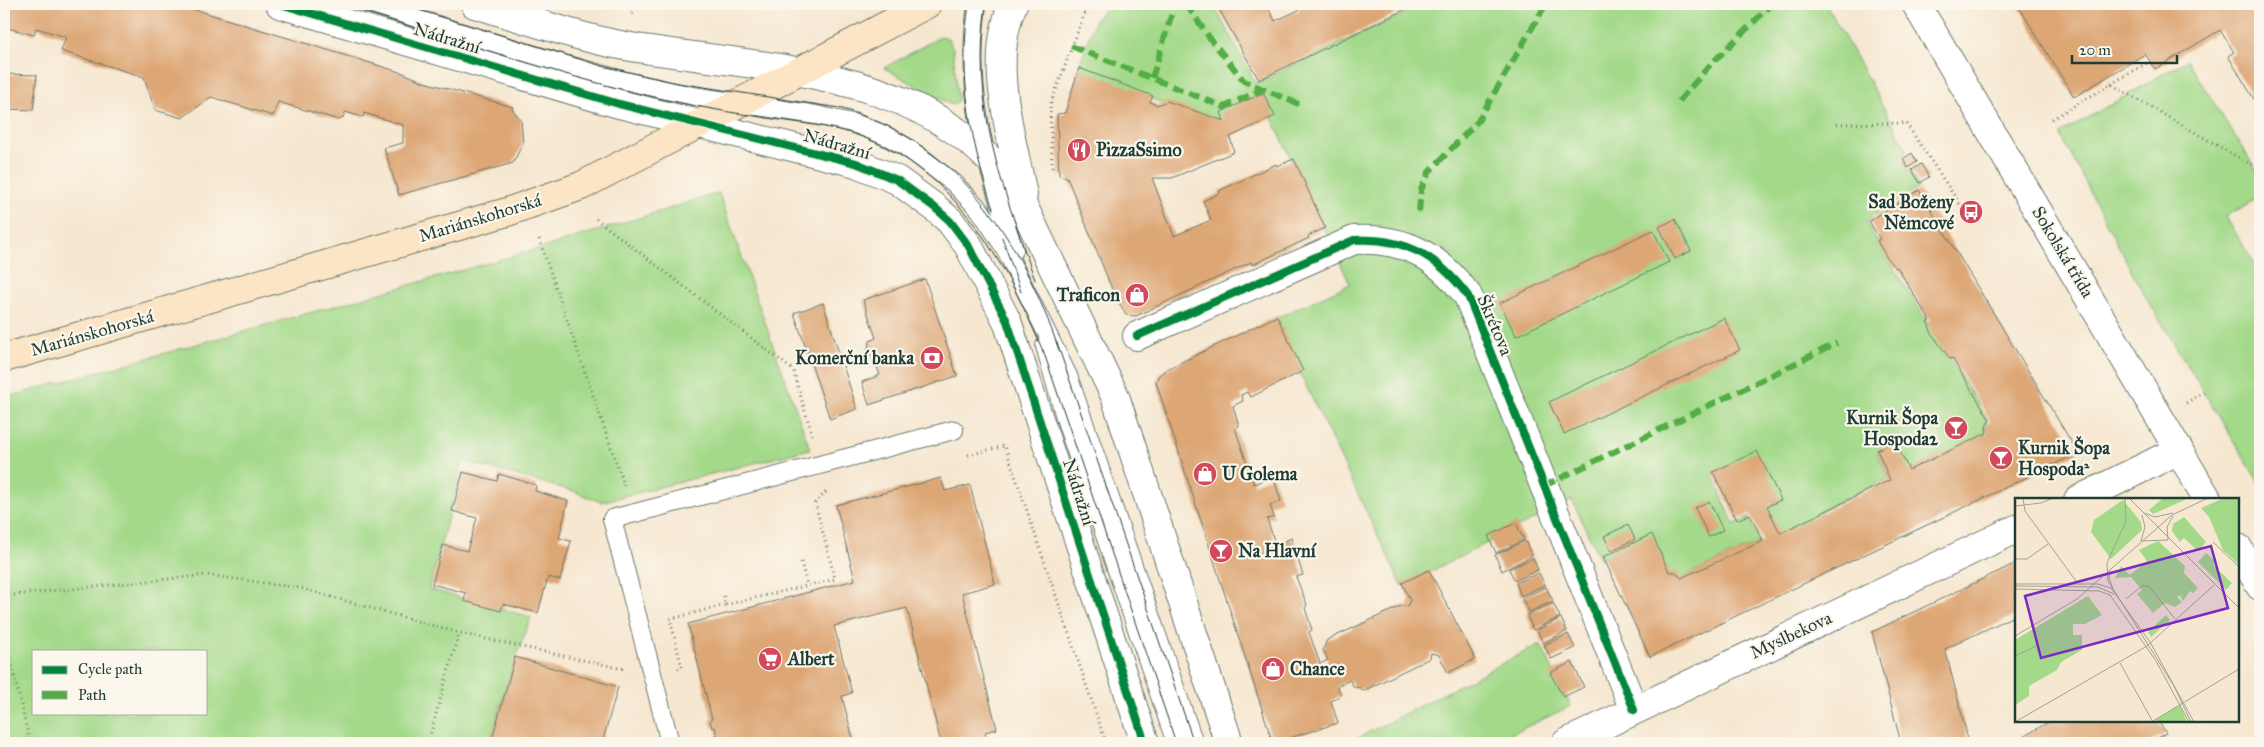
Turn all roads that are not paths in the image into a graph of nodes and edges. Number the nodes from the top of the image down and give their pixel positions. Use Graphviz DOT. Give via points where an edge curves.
graph roads {
  1 [pos="280,4"];
  2 [pos="369,4"];
  3 [pos="475,4"];
  4 [pos="927,4"];
  5 [pos="978,4"];
  6 [pos="1013,4"];
  7 [pos="1916,4"];
  8 [pos="800,72"];
  9 [pos="740,103"];
  10 [pos="701,123"];
  11 [pos="984,153"];
  12 [pos="1027,214"];
  13 [pos="1036,308"];
  14 [pos="1137,336"];
  15 [pos="4,358"];
  16 [pos="954,430"];
  17 [pos="2179,450"];
  18 [pos="2082,498"];
  19 [pos="2207,498"];
  20 [pos="2015,529"];
  21 [pos="2239,550"];
  22 [pos="2260,586"];
  23 [pos="1634,710"];
  24 [pos="670,743"];
  25 [pos="1145,743"];
  26 [pos="1176,743"];
  27 [pos="1194,743"];
  28 [pos="1229,743"];
  29 [pos="1566,743"];
  1 -- 10 [label="street, Nádražní" via="565,89"];
  2 -- 9 [label="lane" via="598,74"];
  3 -- 8 [label="street" via="630,47"];
  4 -- 8 [label="main road, Mariánskohorská"];
  5 -- 11 [label="lane" via="974,82"];
  6 -- 12 [label="street" via="1005,29 1003,73"];
  7 -- 17 [label="street, Sokolská třída"];
  8 -- 9 [label="main road, Mariánskohorská"];
  8 -- 11 [label="street" via="868,89 920,109 966,136"];
  9 -- 10 [label="main road, Mariánskohorská"];
  9 -- 13 [label="lane" via="856,124 887,136 920,155 954,182 980,210 1005,248"];
  10 -- 15 [label="main road, Mariánskohorská" via="581,186 507,212"];
  10 -- 25 [label="street, Nádražní" via="836,157 880,172 934,207 950,221 968,245 1007,321"];
  11 -- 12 [label="street" via="1007,179"];
  11 -- 13 [label="lane" via="1021,274"];
  12 -- 28 [label="street" via="1115,396"];
  13 -- 26 [label="lane" via="1067,424"];
  13 -- 27 [label="lane" via="1068,376"];
  14 -- 23 [label="street, Škrétova" via="1354,240 1402,244 1437,262 1468,296"];
  16 -- 24 [label="lane" via="612,520"];
  17 -- 18 [label="street"];
  17 -- 19 [label="street, Sokolská třída"];
  20 -- 23 [label="street, Myslbekova"];
  21 -- 22 [label="street"];
  23 -- 29 [label="street, Myslbekova"];
}
